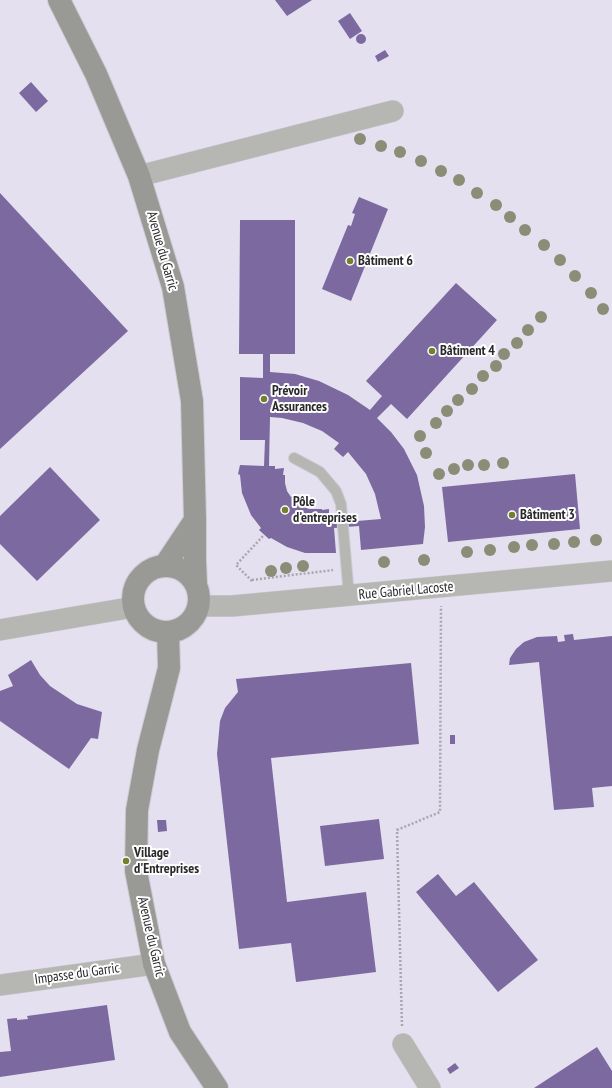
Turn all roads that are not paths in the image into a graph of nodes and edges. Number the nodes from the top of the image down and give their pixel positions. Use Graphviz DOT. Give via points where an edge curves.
graph roads {
  1 [pos="59,0"];
  2 [pos="393,111"];
  3 [pos="139,176"];
  4 [pos="294,458"];
  5 [pos="195,520"];
  6 [pos="165,565"];
  7 [pos="612,571"];
  8 [pos="196,584"];
  9 [pos="349,596"];
  10 [pos="199,606"];
  11 [pos="134,607"];
  12 [pos="0,630"];
  13 [pos="168,632"];
  14 [pos="154,964"];
  15 [pos="0,985"];
  16 [pos="403,1044"];
  17 [pos="217,1088"];
  18 [pos="430,1088"];
  1 -- 3 [label="street, Avenue du Garric" via="96,74"];
  2 -- 3 [label="street"];
  3 -- 5 [label="street, Avenue du Garric" via="173,287 192,401"];
  4 -- 9 [label="lane" via="320,472 336,491 341,504"];
  5 -- 6 [label="street"];
  5 -- 8 [label="street, Avenue du Garric"];
  6 -- 8 [label="street" via="179,568 189,574"];
  6 -- 11 [label="street" via="150,569 139,579 133,592"];
  7 -- 9 [label="street, Rue Gabriel Lacoste"];
  8 -- 10 [label="street" via="200,595"];
  9 -- 10 [label="street, Rue Gabriel Lacoste" via="248,605"];
  10 -- 13 [label="street" via="193,620 182,629"];
  11 -- 12 [label="street"];
  11 -- 13 [label="street" via="138,618 146,626 156,631"];
  13 -- 14 [label="street, Avenue du Garric" via="169,668 148,750 137,810 136,871"];
  14 -- 15 [label="street, Impasse du Garric"];
  14 -- 17 [label="street, Avenue du Garric" via="180,1032"];
  16 -- 18 [label="street"];
}
